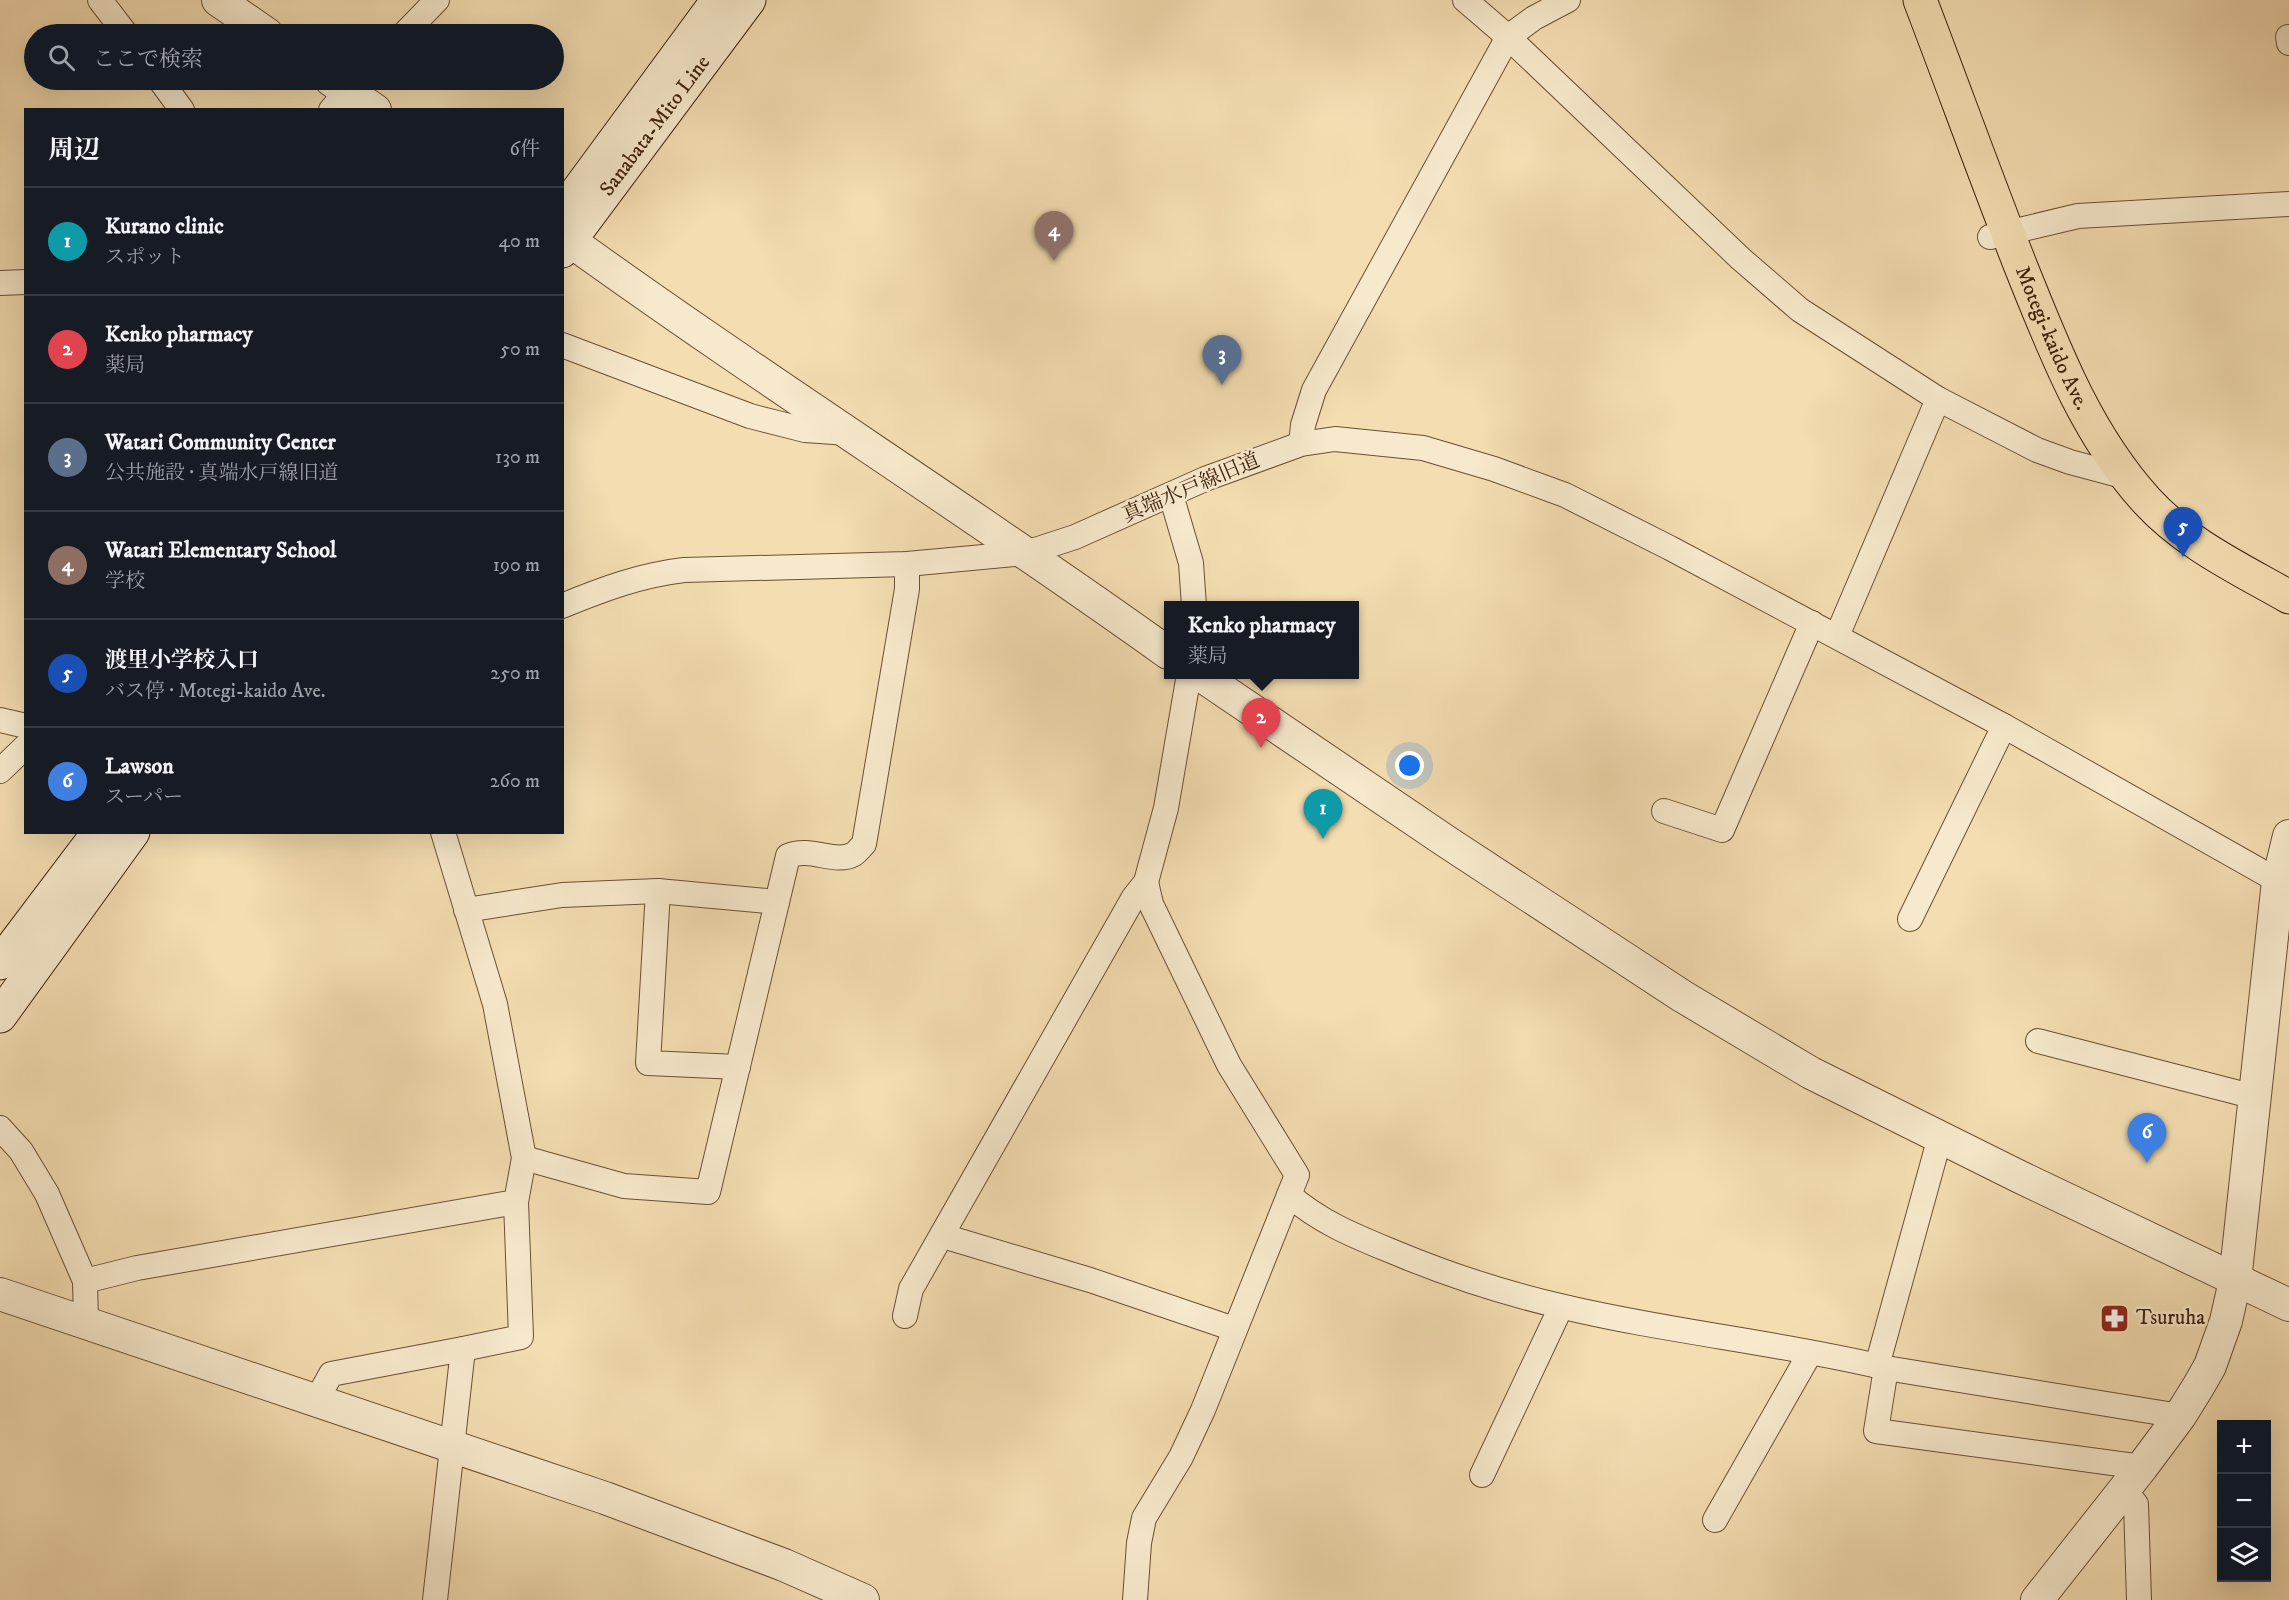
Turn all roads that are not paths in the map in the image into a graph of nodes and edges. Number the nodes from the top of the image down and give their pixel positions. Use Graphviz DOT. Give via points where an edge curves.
graph roads {
  1 [pos="100,0"];
  2 [pos="218,0"];
  3 [pos="437,0"];
  4 [pos="718,0"];
  5 [pos="749,0"];
  6 [pos="1465,0"];
  7 [pos="1568,0"];
  8 [pos="1920,0"];
  9 [pos="118,24"];
  10 [pos="253,24"];
  11 [pos="414,24"];
  12 [pos="1508,37"];
  13 [pos="167,90"];
  14 [pos="341,90"];
  15 [pos="181,108"];
  16 [pos="372,108"];
  17 [pos="2289,204"];
  18 [pos="564,235"];
  19 [pos="1999,235"];
  20 [pos="24,282"];
  21 [pos="0,283"];
  22 [pos="564,346"];
  23 [pos="1938,399"];
  24 [pos="849,433"];
  25 [pos="1301,444"];
  26 [pos="2126,477"];
  27 [pos="1171,495"];
  28 [pos="1026,553"];
  29 [pos="907,564"];
  30 [pos="2289,597"];
  31 [pos="1194,601"];
  32 [pos="564,605"];
  33 [pos="1812,623"];
  34 [pos="1837,636"];
  35 [pos="1164,650"];
  36 [pos="1188,679"];
  37 [pos="1205,679"];
  38 [pos="0,720"];
  39 [pos="24,726"];
  40 [pos="2004,726"];
  41 [pos="24,748"];
  42 [pos="0,771"];
  43 [pos="1664,811"];
  44 [pos="97,834"];
  45 [pos="132,834"];
  46 [pos="444,834"];
  47 [pos="2289,836"];
  48 [pos="1146,882"];
  49 [pos="2284,884"];
  50 [pos="658,891"];
  51 [pos="777,902"];
  52 [pos="466,910"];
  53 [pos="1910,919"];
  54 [pos="0,963"];
  55 [pos="0,1016"];
  56 [pos="2038,1041"];
  57 [pos="738,1068"];
  58 [pos="2255,1097"];
  59 [pos="0,1128"];
  60 [pos="1940,1137"];
  61 [pos="524,1158"];
  62 [pos="1289,1195"];
  63 [pos="516,1202"];
  64 [pos="943,1236"];
  65 [pos="85,1281"];
  66 [pos="2235,1281"];
  67 [pos="0,1294"];
  68 [pos="2289,1305"];
  69 [pos="1561,1307"];
  70 [pos="905,1316"];
  71 [pos="86,1322"];
  72 [pos="1234,1329"];
  73 [pos="463,1349"];
  74 [pos="1810,1353"];
  75 [pos="1882,1367"];
  76 [pos="316,1401"];
  77 [pos="2180,1416"];
  78 [pos="451,1446"];
  79 [pos="1482,1475"];
  80 [pos="2132,1478"];
  81 [pos="1715,1520"];
  82 [pos="435,1600"];
  83 [pos="863,1600"];
  84 [pos="1135,1600"];
  85 [pos="2037,1600"];
  86 [pos="2139,1600"];
  1 -- 9 [label="street"];
  2 -- 10 [label="street"];
  3 -- 11 [label="street"];
  4 -- 18 [label="main road, Sanabata-Mito Line"];
  5 -- 18 [label="main road, Sanabata-Mito Line"];
  6 -- 12 [label="street"];
  7 -- 12 [label="street"];
  8 -- 19 [label="highway, Motegi-kaido Ave."];
  12 -- 23 [label="street" via="1741,260 1800,310"];
  12 -- 25 [label="street" via="1314,390"];
  13 -- 15 [label="street"];
  14 -- 16 [label="street"];
  17 -- 19 [label="street" via="2078,216"];
  18 -- 24 [label="street"];
  19 -- 26 [label="highway, Motegi-kaido Ave." via="2078,400"];
  20 -- 21 [label="street"];
  22 -- 24 [label="street" via="750,416 805,430"];
  23 -- 26 [label="street" via="2037,450"];
  23 -- 34 [label="street"];
  24 -- 28 [label="street"];
  25 -- 27 [label="street, 真端水戸線旧道"];
  25 -- 33 [label="street, 真端水戸線旧道" via="1335,439 1423,448 1494,469 1566,495"];
  26 -- 30 [label="highway, Motegi-kaido Ave." via="2174,526"];
  27 -- 28 [label="street, 真端水戸線旧道" via="1075,537"];
  27 -- 31 [label="street" via="1191,563"];
  28 -- 29 [label="street, 真端水戸線旧道"];
  28 -- 35 [label="street"];
  29 -- 32 [label="street, 真端水戸線旧道" via="666,572 626,581"];
  29 -- 51 [label="street" via="907,589 864,844 853,855 836,858 800,851 788,856"];
  33 -- 34 [label="street, 真端水戸線旧道"];
  33 -- 43 [label="street" via="1722,830"];
  34 -- 40 [label="street, 真端水戸線旧道"];
  36 -- 48 [label="street" via="1166,808"];
  37 -- 60 [label="street" via="1682,996 1811,1073"];
  38 -- 39 [label="street"];
  40 -- 49 [label="street, 真端水戸線旧道"];
  40 -- 53 [label="street"];
  41 -- 42 [label="street"];
  44 -- 54 [label="main road"];
  45 -- 55 [label="main road"];
  46 -- 52 [label="street"];
  47 -- 49 [label="street"];
  48 -- 62 [label="street" via="1151,904 1229,1065 1297,1175"];
  48 -- 64 [label="street"];
  49 -- 58 [label="street"];
  50 -- 51 [label="street"];
  50 -- 52 [label="street" via="562,895"];
  50 -- 57 [label="street" via="648,1063"];
  51 -- 57 [label="street"];
  52 -- 61 [label="street" via="495,1004"];
  56 -- 58 [label="street"];
  57 -- 61 [label="street" via="708,1192 624,1186"];
  58 -- 66 [label="street"];
  59 -- 65 [label="street" via="21,1150 46,1194"];
  60 -- 66 [label="street"];
  60 -- 75 [label="street"];
  61 -- 63 [label="street"];
  62 -- 69 [label="street" via="1331,1226 1432,1268"];
  62 -- 72 [label="street"];
  63 -- 65 [label="street" via="137,1268"];
  63 -- 73 [label="street" via="521,1337"];
  64 -- 70 [label="street" via="911,1289"];
  64 -- 72 [label="street"];
  65 -- 71 [label="street"];
  66 -- 68 [label="street"];
  66 -- 77 [label="street" via="2210,1366"];
  67 -- 71 [label="street"];
  69 -- 74 [label="street"];
  69 -- 79 [label="street"];
  71 -- 76 [label="street"];
  72 -- 84 [label="street" via="1181,1458 1144,1518"];
  73 -- 76 [label="street" via="330,1374"];
  73 -- 78 [label="street"];
  74 -- 75 [label="street"];
  74 -- 81 [label="street"];
  75 -- 77 [label="street"];
  75 -- 80 [label="street" via="1876,1431"];
  76 -- 78 [label="street"];
  77 -- 80 [label="street"];
  78 -- 82 [label="street"];
  78 -- 83 [label="street" via="694,1530"];
  80 -- 85 [label="street"];
  80 -- 86 [label="street"];
}
